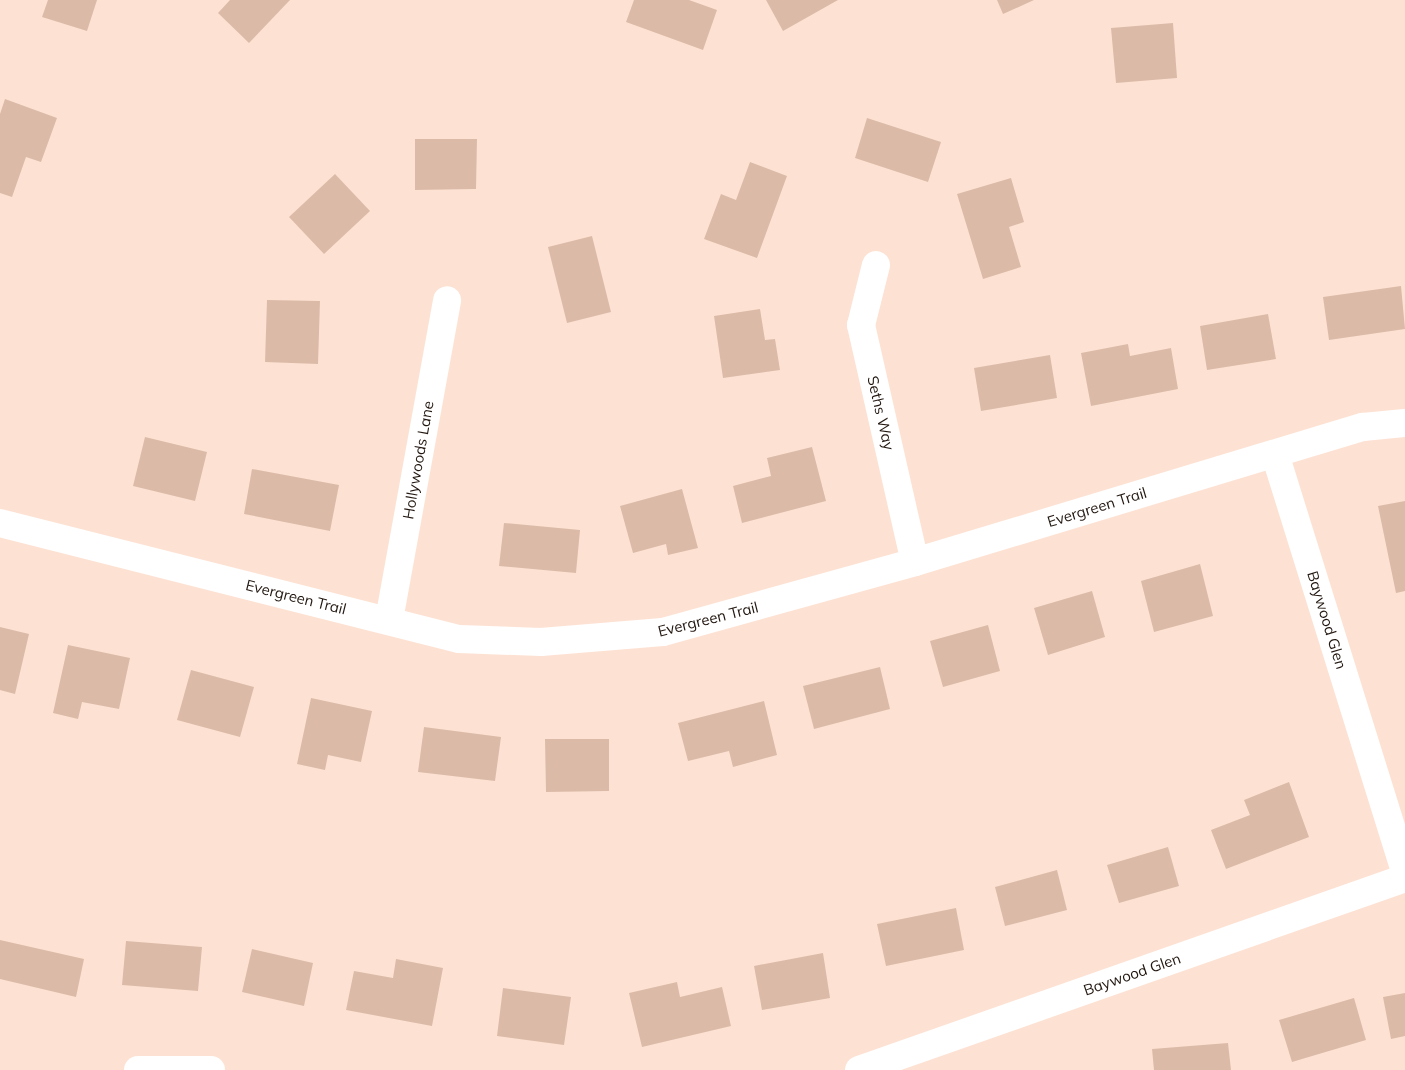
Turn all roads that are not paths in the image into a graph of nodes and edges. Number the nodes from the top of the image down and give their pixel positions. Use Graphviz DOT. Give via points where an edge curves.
graph roads {
  1 [pos="876,265"];
  2 [pos="447,300"];
  3 [pos="1405,423"];
  4 [pos="1275,454"];
  5 [pos="0,523"];
  6 [pos="915,562"];
  7 [pos="389,620"];
  8 [pos="1405,872"];
  9 [pos="1405,878"];
  10 [pos="138,1070"];
  11 [pos="211,1070"];
  12 [pos="859,1070"];
  1 -- 6 [label="street, Seths Way" via="861,325"];
  2 -- 7 [label="street, Hollywoods Lane"];
  3 -- 4 [label="street, Evergreen Trail" via="1363,427"];
  4 -- 6 [label="street, Evergreen Trail"];
  4 -- 8 [label="street, Baywood Glen"];
  5 -- 7 [label="street, Evergreen Trail"];
  6 -- 7 [label="street, Evergreen Trail" via="663,632 541,642 459,639"];
  9 -- 12 [label="street, Baywood Glen"];
  10 -- 11 [label="street"];
}
